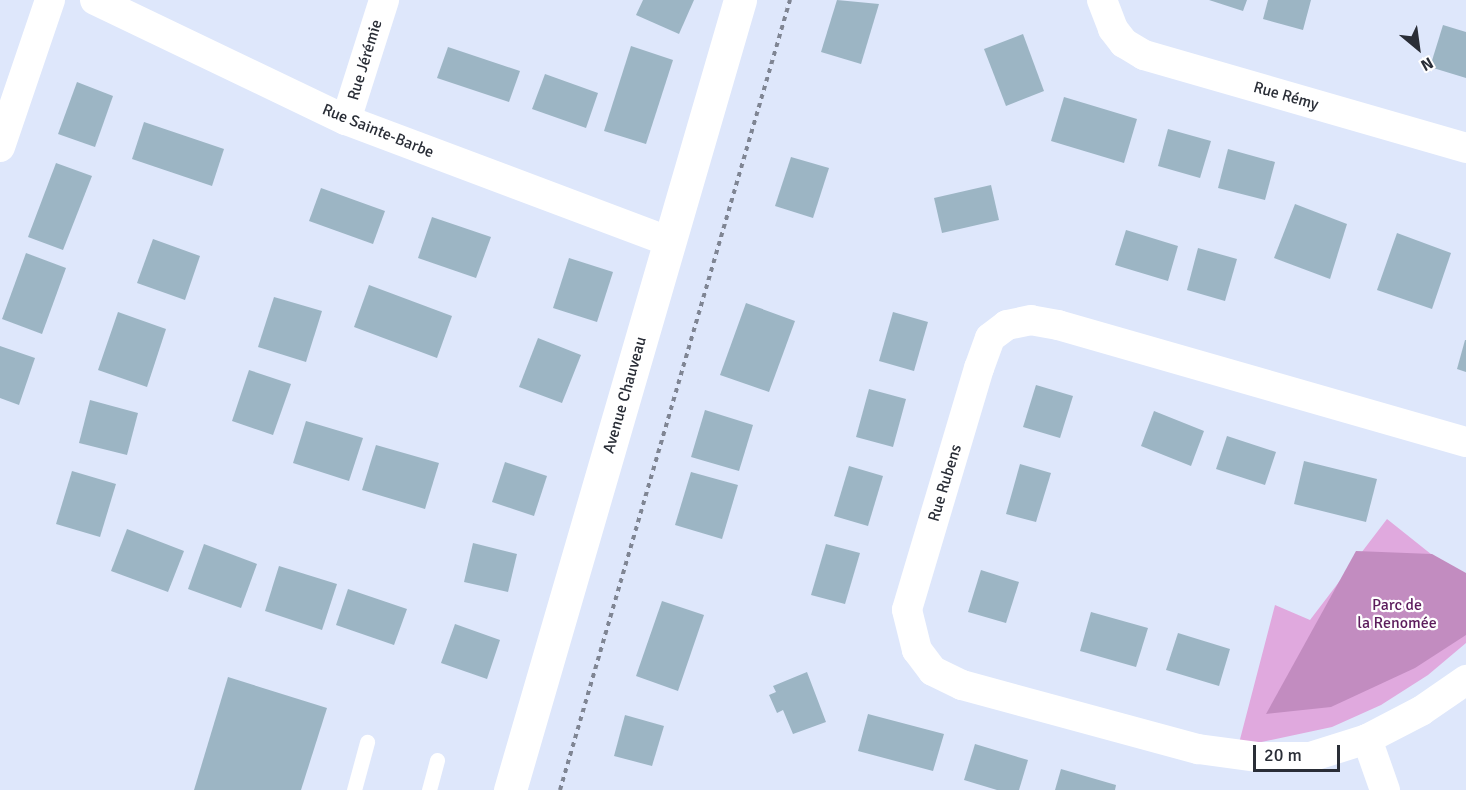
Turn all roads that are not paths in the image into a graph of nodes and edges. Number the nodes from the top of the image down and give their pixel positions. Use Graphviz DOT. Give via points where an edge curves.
graph roads {
  1 [pos="50,0"];
  2 [pos="95,0"];
  3 [pos="384,0"];
  4 [pos="740,0"];
  5 [pos="1102,0"];
  6 [pos="346,120"];
  7 [pos="0,147"];
  8 [pos="1466,148"];
  9 [pos="670,242"];
  10 [pos="1466,442"];
  11 [pos="1466,680"];
  12 [pos="1367,739"];
  13 [pos="367,742"];
  14 [pos="437,760"];
  15 [pos="354,790"];
  16 [pos="429,790"];
  17 [pos="510,790"];
  18 [pos="1385,790"];
  1 -- 7 [label="street"];
  2 -- 6 [label="street, Rue Sainte-Barbe"];
  3 -- 6 [label="street, Rue Jérémie"];
  4 -- 9 [label="street, Avenue Chauveau"];
  5 -- 8 [label="street, Rue Rémy" via="1113,29 1124,43 1144,55"];
  6 -- 9 [label="street, Rue Sainte-Barbe"];
  9 -- 17 [label="street, Avenue Chauveau"];
  10 -- 12 [label="street, Rue Rubens" via="1030,321 1007,325 990,338 979,368 907,610 917,650 933,671 962,685 1198,749 1258,758 1310,758"];
  11 -- 12 [label="street, Rue Rubens" via="1421,711"];
  12 -- 18 [label="street"];
  13 -- 15 [label="lane"];
  14 -- 16 [label="lane"];
}
